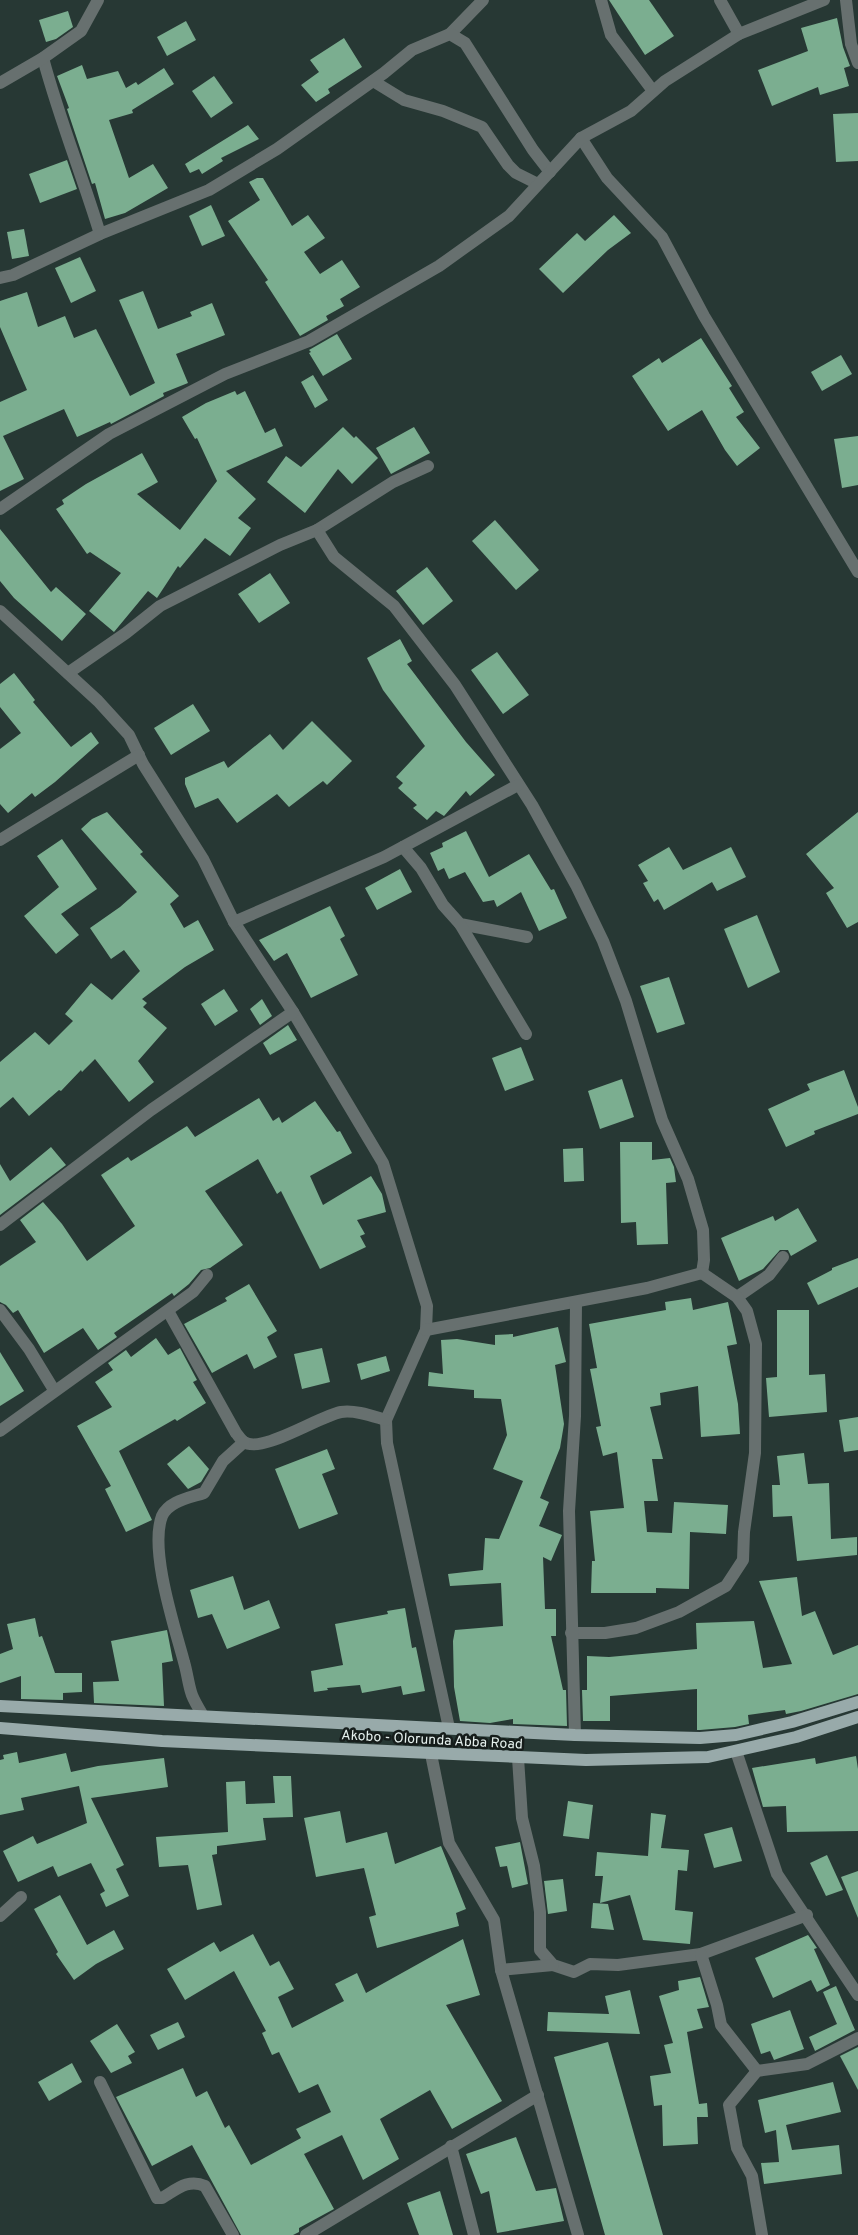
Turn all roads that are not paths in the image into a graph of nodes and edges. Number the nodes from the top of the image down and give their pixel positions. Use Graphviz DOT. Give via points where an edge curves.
graph roads {
  1 [pos="98,0"];
  2 [pos="483,0"];
  3 [pos="602,0"];
  4 [pos="720,0"];
  5 [pos="824,0"];
  6 [pos="846,0"];
  7 [pos="450,34"];
  8 [pos="739,34"];
  9 [pos="43,58"];
  10 [pos="858,63"];
  11 [pos="373,81"];
  12 [pos="0,83"];
  13 [pos="653,91"];
  14 [pos="581,138"];
  15 [pos="550,172"];
  16 [pos="538,184"];
  17 [pos="100,234"];
  18 [pos="0,278"];
  19 [pos="428,466"];
  20 [pos="0,509"];
  21 [pos="317,530"];
  22 [pos="858,572"];
  23 [pos="0,611"];
  24 [pos="68,674"];
  25 [pos="139,755"];
  26 [pos="518,785"];
  27 [pos="0,840"];
  28 [pos="403,847"];
  29 [pos="234,922"];
  30 [pos="460,924"];
  31 [pos="527,936"];
  32 [pos="293,1012"];
  33 [pos="526,1034"];
  34 [pos="0,1225"];
  35 [pos="783,1257"];
  36 [pos="702,1273"];
  37 [pos="207,1275"];
  38 [pos="737,1297"];
  39 [pos="576,1302"];
  40 [pos="0,1310"];
  41 [pos="168,1311"];
  42 [pos="426,1330"];
  43 [pos="54,1390"];
  44 [pos="386,1420"];
  45 [pos="0,1431"];
  46 [pos="244,1442"];
  47 [pos="571,1633"];
  48 [pos="858,1702"];
  49 [pos="0,1706"];
  50 [pos="203,1716"];
  51 [pos="858,1717"];
  52 [pos="0,1728"];
  53 [pos="449,1728"];
  54 [pos="575,1735"];
  55 [pos="736,1751"];
  56 [pos="431,1754"];
  57 [pos="518,1758"];
  58 [pos="21,1897"];
  59 [pos="0,1916"];
  60 [pos="807,1916"];
  61 [pos="701,1954"];
  62 [pos="553,1965"];
  63 [pos="501,1970"];
  64 [pos="858,1995"];
  65 [pos="858,2038"];
  66 [pos="757,2071"];
  67 [pos="100,2082"];
  68 [pos="538,2095"];
  69 [pos="451,2146"];
  70 [pos="233,2235"];
  71 [pos="306,2235"];
  72 [pos="474,2235"];
  73 [pos="578,2235"];
  74 [pos="762,2235"];
  1 -- 9 [label="street" via="81,31"];
  2 -- 7 [label="street"];
  3 -- 13 [label="street" via="610,35"];
  4 -- 8 [label="street"];
  5 -- 8 [label="street"];
  6 -- 10 [label="street"];
  7 -- 11 [label="street" via="412,50"];
  7 -- 15 [label="street" via="465,43"];
  8 -- 13 [label="street"];
  9 -- 12 [label="street"];
  9 -- 17 [label="street"];
  11 -- 16 [label="street" via="404,100 482,127 508,165"];
  11 -- 17 [label="street" via="269,154 210,190"];
  13 -- 14 [label="street" via="631,111"];
  14 -- 15 [label="street"];
  14 -- 22 [label="street" via="607,178 662,237 704,316"];
  15 -- 16 [label="street"];
  16 -- 20 [label="street" via="509,216 439,266 309,341 224,374 109,434"];
  17 -- 18 [label="street"];
  19 -- 21 [label="street" via="393,482"];
  21 -- 24 [label="street" via="280,545 160,606"];
  21 -- 26 [label="street" via="334,557 394,606 455,685"];
  23 -- 24 [label="street"];
  24 -- 25 [label="street" via="129,735"];
  25 -- 27 [label="street"];
  25 -- 29 [label="street" via="203,859"];
  26 -- 28 [label="street"];
  26 -- 36 [label="street" via="576,885 603,941 626,1001 662,1120 688,1179 702,1230"];
  28 -- 29 [label="street" via="288,901"];
  28 -- 30 [label="street"];
  29 -- 32 [label="street"];
  30 -- 31 [label="street"];
  30 -- 33 [label="street"];
  32 -- 34 [label="street" via="151,1110"];
  32 -- 42 [label="street" via="383,1163 427,1306"];
  35 -- 38 [label="street" via="769,1275"];
  36 -- 38 [label="street"];
  36 -- 39 [label="street"];
  37 -- 41 [label="street" via="194,1292"];
  38 -- 47 [label="street" via="747,1311 756,1344 755,1453 743,1560 726,1586 679,1612 636,1628"];
  39 -- 42 [label="street"];
  39 -- 47 [label="street" via="575,1416 569,1511"];
  40 -- 43 [label="street" via="30,1349"];
  41 -- 43 [label="street"];
  41 -- 46 [label="street"];
  42 -- 44 [label="street"];
  43 -- 45 [label="street"];
  44 -- 46 [label="street" via="356,1412 342,1412 277,1439 255,1444"];
  44 -- 53 [label="street" via="387,1443"];
  46 -- 50 [label="street" via="223,1460 204,1493 171,1504 162,1515 159,1531 166,1591 191,1693"];
  47 -- 54 [label="street"];
  48 -- 54 [label="main road, Akobo - Olorunda Abba Road" via="736,1735 700,1738"];
  49 -- 50 [label="main road, Akobo - Olorunda Abba Road"];
  50 -- 53 [label="main road, Akobo - Olorunda Abba Road"];
  51 -- 55 [label="main road, Akobo - Olorunda Abba Road" via="796,1737"];
  52 -- 56 [label="main road, Akobo - Olorunda Abba Road" via="162,1741"];
  53 -- 54 [label="main road, Akobo - Olorunda Abba Road"];
  55 -- 57 [label="main road, Akobo - Olorunda Abba Road" via="689,1757"];
  55 -- 60 [label="street" via="778,1874"];
  56 -- 57 [label="main road, Akobo - Olorunda Abba Road"];
  56 -- 63 [label="street" via="449,1842 494,1920"];
  57 -- 62 [label="street" via="522,1818 534,1866 540,1912 540,1950"];
  58 -- 59 [label="street"];
  60 -- 61 [label="street"];
  60 -- 64 [label="street"];
  61 -- 62 [label="street" via="618,1965 590,1964 574,1972"];
  61 -- 66 [label="street" via="721,2025"];
  62 -- 63 [label="street"];
  63 -- 68 [label="street"];
  65 -- 66 [label="street" via="807,2064"];
  66 -- 74 [label="street" via="730,2105 737,2148 752,2176"];
  67 -- 70 [label="street" via="157,2198 188,2183 205,2186"];
  68 -- 69 [label="street"];
  68 -- 73 [label="street"];
  69 -- 71 [label="street"];
  69 -- 72 [label="street"];
}
